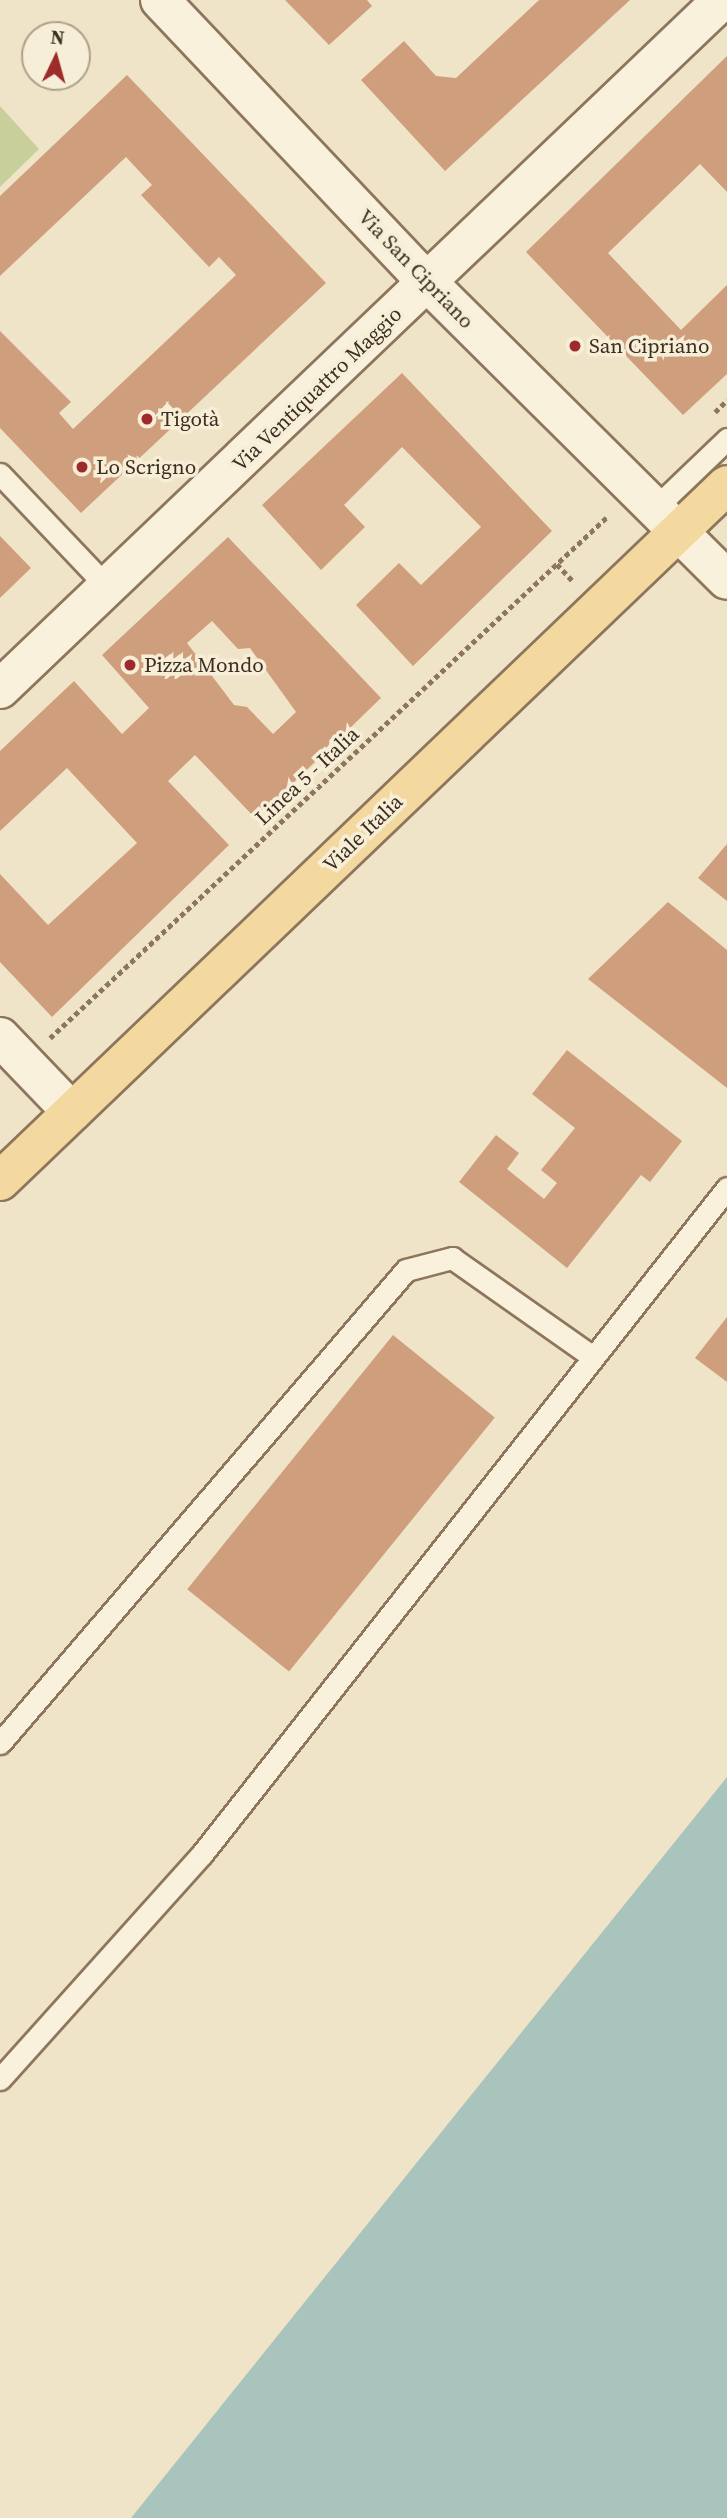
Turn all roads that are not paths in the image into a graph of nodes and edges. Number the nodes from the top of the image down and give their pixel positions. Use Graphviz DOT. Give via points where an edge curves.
graph roads {
  1 [pos="160,0"];
  2 [pos="722,0"];
  3 [pos="428,283"];
  4 [pos="727,439"];
  5 [pos="0,474"];
  6 [pos="727,485"];
  7 [pos="654,512"];
  8 [pos="727,580"];
  9 [pos="108,588"];
  10 [pos="0,689"];
  11 [pos="12,1050"];
  12 [pos="72,1112"];
  13 [pos="0,1181"];
  14 [pos="727,1188"];
  15 [pos="593,1357"];
  16 [pos="0,1743"];
  17 [pos="0,2079"];
  1 -- 3 [label="street, Via San Cipriano"];
  2 -- 3 [label="street, Via Ventiquattro Maggio"];
  3 -- 7 [label="street, Via San Cipriano"];
  3 -- 9 [label="street, Via Ventiquattro Maggio"];
  4 -- 7 [label="lane, Viale Italia"];
  5 -- 9 [label="lane"];
  6 -- 7 [label="main road, Viale Italia"];
  7 -- 8 [label="street, Via San Cipriano"];
  7 -- 12 [label="main road, Viale Italia"];
  9 -- 10 [label="street, Via Ventiquattro Maggio"];
  11 -- 12 [label="street"];
  12 -- 13 [label="main road, Viale Italia"];
  14 -- 15 [label="lane"];
  15 -- 16 [label="lane" via="452,1258 405,1270"];
  15 -- 17 [label="lane" via="202,1854"];
}
